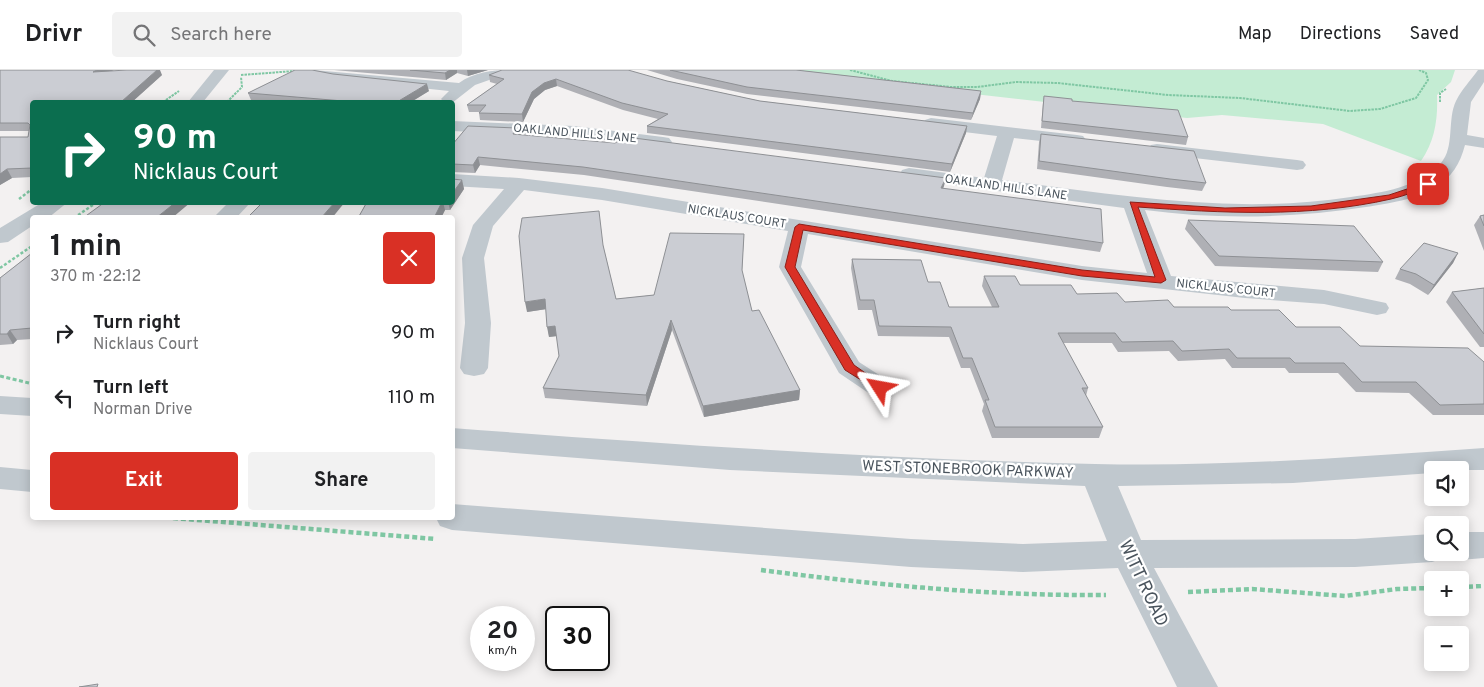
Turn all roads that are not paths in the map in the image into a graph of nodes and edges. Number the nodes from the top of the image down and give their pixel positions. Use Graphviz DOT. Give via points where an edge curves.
graph roads {
  1 [pos="222,70"];
  2 [pos="504,70"];
  3 [pos="320,71"];
  4 [pos="1484,71"];
  5 [pos="462,88"];
  6 [pos="197,100"];
  7 [pos="448,100"];
  8 [pos="911,120"];
  9 [pos="455,126"];
  10 [pos="1007,131"];
  11 [pos="1458,139"];
  12 [pos="1094,142"];
  13 [pos="1484,143"];
  14 [pos="684,145"];
  15 [pos="1142,147"];
  16 [pos="1297,165"];
  17 [pos="892,172"];
  18 [pos="455,180"];
  19 [pos="519,184"];
  20 [pos="991,185"];
  21 [pos="1133,204"];
  22 [pos="53,205"];
  23 [pos="238,205"];
  24 [pos="38,215"];
  25 [pos="226,215"];
  26 [pos="30,220"];
  27 [pos="799,227"];
  28 [pos="0,237"];
  29 [pos="1161,280"];
  30 [pos="1377,308"];
  31 [pos="474,368"];
  32 [pos="880,388"];
  33 [pos="0,405"];
  34 [pos="30,407"];
  35 [pos="455,438"];
  36 [pos="1484,460"];
  37 [pos="1097,475"];
  38 [pos="0,478"];
  39 [pos="30,481"];
  40 [pos="455,516"];
  41 [pos="1484,545"];
  42 [pos="1469,546"];
  43 [pos="1424,549"];
  44 [pos="1130,554"];
  45 [pos="1198,687"];
  1 -- 6 [label="street"];
  2 -- 5 [label="street"];
  3 -- 5 [label="street"];
  4 -- 11 [label="street, OAKLAND HILLS LANE" via="1463,102"];
  5 -- 7 [label="street"];
  8 -- 10 [label="street"];
  9 -- 14 [label="street, OAKLAND HILLS LANE" via="574,131"];
  10 -- 12 [label="street"];
  10 -- 20 [label="street"];
  11 -- 13 [label="street"];
  11 -- 21 [label="street, OAKLAND HILLS LANE" via="1451,164 1428,184 1391,197 1320,208 1273,210 1181,209"];
  15 -- 16 [label="street"];
  17 -- 20 [label="street, OAKLAND HILLS LANE"];
  18 -- 19 [label="street, NICKLAUS COURT"];
  19 -- 27 [label="street, NICKLAUS COURT" via="602,194"];
  19 -- 31 [label="street" via="483,225 473,258 478,323"];
  20 -- 21 [label="street, OAKLAND HILLS LANE"];
  21 -- 29 [label="street"];
  22 -- 24 [label="street"];
  23 -- 25 [label="street"];
  26 -- 28 [label="street"];
  27 -- 29 [label="street, NICKLAUS COURT" via="1082,273"];
  27 -- 32 [label="street" via="790,267 849,367"];
  29 -- 30 [label="street, NICKLAUS COURT" via="1324,297"];
  33 -- 34 [label="street"];
  35 -- 37 [label="street, WEST STONEBROOK PARKWAY" via="730,460"];
  36 -- 37 [label="street, WEST STONEBROOK PARKWAY" via="1293,472"];
  37 -- 44 [label="street, WITT ROAD"];
  38 -- 39 [label="street"];
  40 -- 44 [label="street" via="911,553 1024,558"];
  41 -- 42 [label="street"];
  43 -- 44 [label="street" via="1355,553"];
  44 -- 45 [label="street, WITT ROAD"];
}
